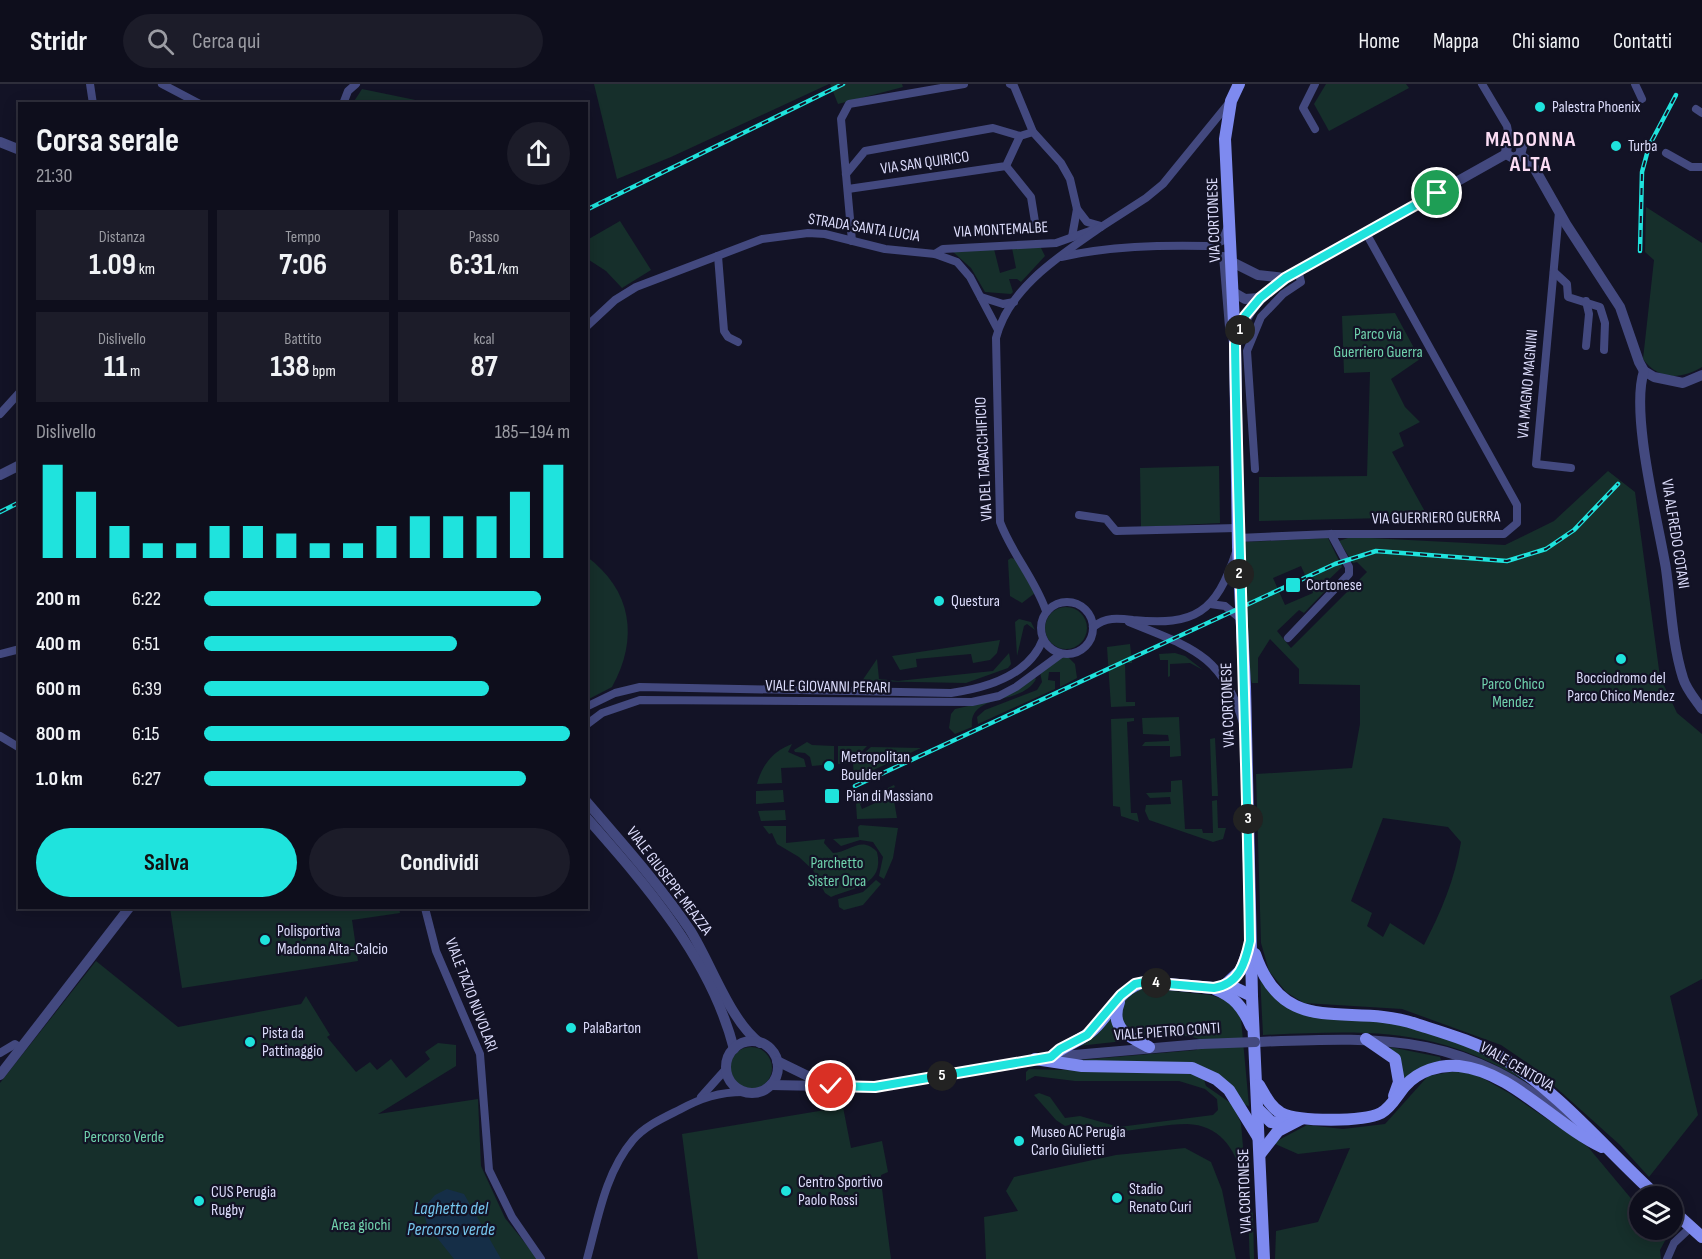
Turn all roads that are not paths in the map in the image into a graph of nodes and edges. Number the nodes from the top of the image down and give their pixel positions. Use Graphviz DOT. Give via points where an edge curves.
graph roads {
  1 [pos="90,84"];
  2 [pos="162,84"];
  3 [pos="356,84"];
  4 [pos="964,84"];
  5 [pos="1010,84"];
  6 [pos="1240,84"];
  7 [pos="1315,84"];
  8 [pos="1482,84"];
  9 [pos="1635,84"];
  10 [pos="1642,99"];
  11 [pos="1231,101"];
  12 [pos="93,102"];
  13 [pos="196,102"];
  14 [pos="344,102"];
  15 [pos="1315,129"];
  16 [pos="1033,132"];
  17 [pos="1020,136"];
  18 [pos="0,142"];
  19 [pos="1509,142"];
  20 [pos="18,149"];
  21 [pos="1228,150"];
  22 [pos="1666,153"];
  23 [pos="1506,154"];
  24 [pos="1520,155"];
  25 [pos="1006,166"];
  26 [pos="1702,167"];
  27 [pos="846,174"];
  28 [pos="848,189"];
  29 [pos="1077,209"];
  30 [pos="1559,212"];
  31 [pos="1229,221"];
  32 [pos="1101,226"];
  33 [pos="1036,228"];
  34 [pos="1365,232"];
  35 [pos="1072,237"];
  36 [pos="852,241"];
  37 [pos="1209,246"];
  38 [pos="935,254"];
  39 [pos="1229,255"];
  40 [pos="718,256"];
  41 [pos="1058,258"];
  42 [pos="1298,270"];
  43 [pos="1554,272"];
  44 [pos="1285,278"];
  45 [pos="1233,292"];
  46 [pos="981,297"];
  47 [pos="1260,298"];
  48 [pos="1586,301"];
  49 [pos="1014,302"];
  50 [pos="588,325"];
  51 [pos="999,330"];
  52 [pos="738,342"];
  53 [pos="1235,344"];
  54 [pos="1586,346"];
  55 [pos="1604,350"];
  56 [pos="1644,371"];
  57 [pos="1702,375"];
  58 [pos="18,394"];
  59 [pos="0,414"];
  60 [pos="18,466"];
  61 [pos="1571,468"];
  62 [pos="1255,469"];
  63 [pos="0,475"];
  64 [pos="1079,515"];
  65 [pos="1331,534"];
  66 [pos="1237,538"];
  67 [pos="1210,604"];
  68 [pos="1046,612"];
  69 [pos="1119,618"];
  70 [pos="1242,620"];
  71 [pos="1093,627"];
  72 [pos="1287,638"];
  73 [pos="1043,639"];
  74 [pos="18,650"];
  75 [pos="0,654"];
  76 [pos="1061,654"];
  77 [pos="1698,697"];
  78 [pos="588,706"];
  79 [pos="1702,708"];
  80 [pos="588,724"];
  81 [pos="1246,735"];
  82 [pos="0,736"];
  83 [pos="18,747"];
  84 [pos="588,803"];
  85 [pos="588,819"];
  86 [pos="128,909"];
  87 [pos="425,909"];
  88 [pos="1250,941"];
  89 [pos="1219,987"];
  90 [pos="1121,995"];
  91 [pos="1252,996"];
  92 [pos="1254,1036"];
  93 [pos="1366,1039"];
  94 [pos="760,1042"];
  95 [pos="1149,1047"];
  96 [pos="21,1048"];
  97 [pos="734,1049"];
  98 [pos="0,1053"];
  99 [pos="1051,1057"];
  100 [pos="1035,1059"];
  101 [pos="777,1061"];
  102 [pos="726,1069"];
  103 [pos="0,1075"];
  104 [pos="1258,1082"];
  105 [pos="771,1085"];
  106 [pos="831,1086"];
  107 [pos="744,1092"];
  108 [pos="696,1101"];
  109 [pos="1390,1106"];
  110 [pos="1259,1110"];
  111 [pos="1301,1119"];
  112 [pos="1287,1124"];
  113 [pos="1260,1139"];
  114 [pos="1608,1150"];
  115 [pos="1260,1154"];
  116 [pos="1646,1186"];
  117 [pos="1683,1219"];
  118 [pos="1692,1227"];
  119 [pos="1702,1237"];
  120 [pos="541,1259"];
  121 [pos="587,1259"];
  122 [pos="1264,1259"];
  123 [pos="1667,1259"];
  1 -- 12 [label="street"];
  2 -- 13 [label="street"];
  3 -- 14 [label="street"];
  4 -- 27 [label="street" via="849,104 841,118"];
  5 -- 16 [label="street"];
  6 -- 11 [label="main road, VIA CORTONESE"];
  6 -- 21 [label="main road, VIA CORTONESE"];
  7 -- 15 [label="street" via="1303,108"];
  8 -- 19 [label="street" via="1507,126"];
  9 -- 10 [label="street"];
  11 -- 21 [label="main road, VIA CORTONESE"];
  11 -- 32 [label="street, VIA MONTEMALBE" via="1163,184"];
  16 -- 17 [label="street"];
  16 -- 29 [label="street" via="1061,163 1070,179"];
  17 -- 25 [label="street"];
  17 -- 27 [label="street" via="993,128 865,151"];
  18 -- 20 [label="street"];
  19 -- 23 [label="street"];
  19 -- 24 [label="street" via="1520,144"];
  21 -- 31 [label="main road, VIA CORTONESE"];
  22 -- 26 [label="street" via="1691,168"];
  23 -- 24 [label="street" via="1513,158"];
  23 -- 34 [label="street"];
  24 -- 30 [label="street" via="1532,164"];
  25 -- 28 [label="street, VIA SAN QUIRICO"];
  25 -- 33 [label="street" via="1032,197"];
  27 -- 28 [label="street"];
  28 -- 36 [label="street"];
  29 -- 32 [label="street" via="1087,222"];
  29 -- 35 [label="street"];
  30 -- 43 [label="street, VIA MAGNO MAGNINI"];
  30 -- 56 [label="street" via="1620,307"];
  31 -- 37 [label="street" via="1222,241"];
  31 -- 39 [label="main road, VIA CORTONESE"];
  32 -- 35 [label="street, VIA MONTEMALBE"];
  32 -- 41 [label="street"];
  34 -- 42 [label="street"];
  34 -- 65 [label="street, VIA GUERRIERO GUERRA" via="1479,433 1517,505 1519,517 1514,529 1504,534"];
  35 -- 38 [label="street, VIA MONTEMALBE" via="1056,243 943,249"];
  36 -- 38 [label="street, STRADA SANTA LUCIA"];
  36 -- 40 [label="street, STRADA SANTA LUCIA" via="825,234 793,233 762,239"];
  37 -- 39 [label="street"];
  37 -- 41 [label="street, VIA DEL TABACCHIFICIO" via="1120,248"];
  38 -- 46 [label="street" via="957,262"];
  39 -- 44 [label="street" via="1258,275"];
  39 -- 45 [label="main road, VIA CORTONESE"];
  39 -- 53 [label="street" via="1226,306"];
  40 -- 50 [label="street, STRADA SANTA LUCIA" via="625,292"];
  40 -- 52 [label="street" via="724,331"];
  41 -- 49 [label="street, VIA DEL TABACCHIFICIO"];
  42 -- 44 [label="street"];
  42 -- 62 [label="street" via="1301,282 1261,317 1246,351"];
  43 -- 48 [label="street" via="1567,284 1568,297"];
  43 -- 61 [label="street, VIA MAGNO MAGNINI" via="1536,464"];
  44 -- 47 [label="street"];
  45 -- 47 [label="street" via="1245,299"];
  45 -- 53 [label="main road, VIA CORTONESE"];
  46 -- 49 [label="street" via="1003,304"];
  46 -- 51 [label="street"];
  47 -- 53 [label="street" via="1245,316"];
  48 -- 54 [label="street"];
  48 -- 55 [label="street" via="1600,307 1605,323"];
  49 -- 51 [label="street, VIA DEL TABACCHIFICIO"];
  51 -- 68 [label="street, VIA DEL TABACCHIFICIO" via="996,389 1000,522"];
  53 -- 66 [label="main road, VIA CORTONESE"];
  56 -- 57 [label="street" via="1683,383"];
  56 -- 77 [label="street, VIA ALFREDO COTANI" via="1640,385 1642,432 1678,662 1684,682"];
  58 -- 59 [label="street"];
  60 -- 63 [label="street"];
  64 -- 66 [label="street, VIA GUERRIERO GUERRA" via="1106,519 1116,531"];
  65 -- 66 [label="street, VIA GUERRIERO GUERRA"];
  65 -- 72 [label="street" via="1349,573"];
  66 -- 67 [label="street" via="1223,585"];
  66 -- 70 [label="main road, VIA CORTONESE"];
  67 -- 69 [label="street" via="1170,622"];
  67 -- 70 [label="street" via="1225,606"];
  68 -- 71 [label="street" via="1054,604 1075,602 1091,616"];
  68 -- 73 [label="street" via="1040,625"];
  69 -- 71 [label="street" via="1101,621"];
  69 -- 81 [label="street" via="1193,648 1205,657 1225,680 1237,703"];
  70 -- 81 [label="main road, VIA CORTONESE"];
  71 -- 76 [label="street" via="1086,646 1072,654"];
  73 -- 76 [label="street"];
  73 -- 78 [label="street, VIALE GIOVANNI PERARI" via="1022,668 993,684 959,692 640,687"];
  74 -- 75 [label="street"];
  76 -- 80 [label="street, VIALE GIOVANNI PERARI" via="1016,687 999,696 972,702 640,700 602,713"];
  77 -- 79 [label="street, VIA ALFREDO COTANI"];
  81 -- 88 [label="main road, VIA CORTONESE"];
  82 -- 83 [label="street"];
  84 -- 94 [label="street, VIALE GIUSEPPE MEAZZA" via="668,898 700,946 743,1027"];
  85 -- 97 [label="street, VIALE GIUSEPPE MEAZZA" via="672,922 718,1002"];
  86 -- 96 [label="street"];
  87 -- 120 [label="street, VIALE TAZIO NUVOLARI" via="436,951 480,1054 489,1170 512,1217"];
  88 -- 89 [label="main road" via="1241,970"];
  88 -- 91 [label="main road, VIA CORTONESE"];
  88 -- 114 [label="main road" via="1261,972 1287,1003 1314,1012 1413,1022 1499,1055 1554,1095"];
  89 -- 90 [label="main road" via="1145,982 1135,984"];
  89 -- 91 [label="main road" via="1239,988"];
  89 -- 92 [label="main road" via="1240,1005"];
  90 -- 95 [label="main road" via="1116,1010 1118,1026"];
  90 -- 99 [label="main road" via="1095,1029"];
  91 -- 92 [label="main road, VIA CORTONESE"];
  92 -- 93 [label="street, VIALE CENTOVA"];
  92 -- 95 [label="street, VIALE PIETRO CONTI, bridge"];
  92 -- 104 [label="main road, VIA CORTONESE"];
  93 -- 109 [label="main road" via="1395,1059 1399,1082"];
  93 -- 114 [label="street, VIALE CENTOVA" via="1427,1046 1468,1057 1546,1101"];
  94 -- 97 [label="street" via="746,1042"];
  94 -- 101 [label="street, VIALE PIETRO CONTI" via="774,1053"];
  95 -- 99 [label="street, VIALE PIETRO CONTI"];
  96 -- 98 [label="street" via="15,1044"];
  96 -- 103 [label="street"];
  97 -- 102 [label="street, VIALE PIETRO CONTI"];
  99 -- 100 [label="street, VIALE PIETRO CONTI"];
  100 -- 106 [label="street, VIALE PIETRO CONTI" via="875,1087"];
  100 -- 113 [label="main road" via="1082,1066 1192,1068 1229,1090"];
  101 -- 105 [label="street" via="776,1078"];
  101 -- 106 [label="street, VIALE PIETRO CONTI"];
  102 -- 107 [label="street" via="731,1083"];
  102 -- 108 [label="street, VIALE PIETRO CONTI"];
  104 -- 110 [label="main road, VIA CORTONESE"];
  104 -- 111 [label="main road" via="1276,1109"];
  105 -- 106 [label="street, VIALE PIETRO CONTI"];
  105 -- 107 [label="street, VIALE PIETRO CONTI" via="759,1092"];
  107 -- 108 [label="street, VIALE PIETRO CONTI" via="723,1092"];
  108 -- 121 [label="street, VIALE PIETRO CONTI" via="652,1124 624,1153 613,1172"];
  109 -- 111 [label="main road" via="1375,1115"];
  109 -- 114 [label="main road" via="1406,1085 1422,1073 1441,1066 1460,1066 1507,1085 1585,1139"];
  110 -- 112 [label="main road" via="1271,1122"];
  110 -- 113 [label="main road, VIA CORTONESE"];
  111 -- 112 [label="main road"];
  112 -- 115 [label="main road"];
  113 -- 115 [label="main road, VIA CORTONESE"];
  114 -- 116 [label="main road, VIALE CENTOVA"];
  115 -- 122 [label="main road, VIA CORTONESE"];
  117 -- 118 [label="main road"];
  118 -- 119 [label="main road"];
  118 -- 123 [label="street" via="1674,1243"];
}
